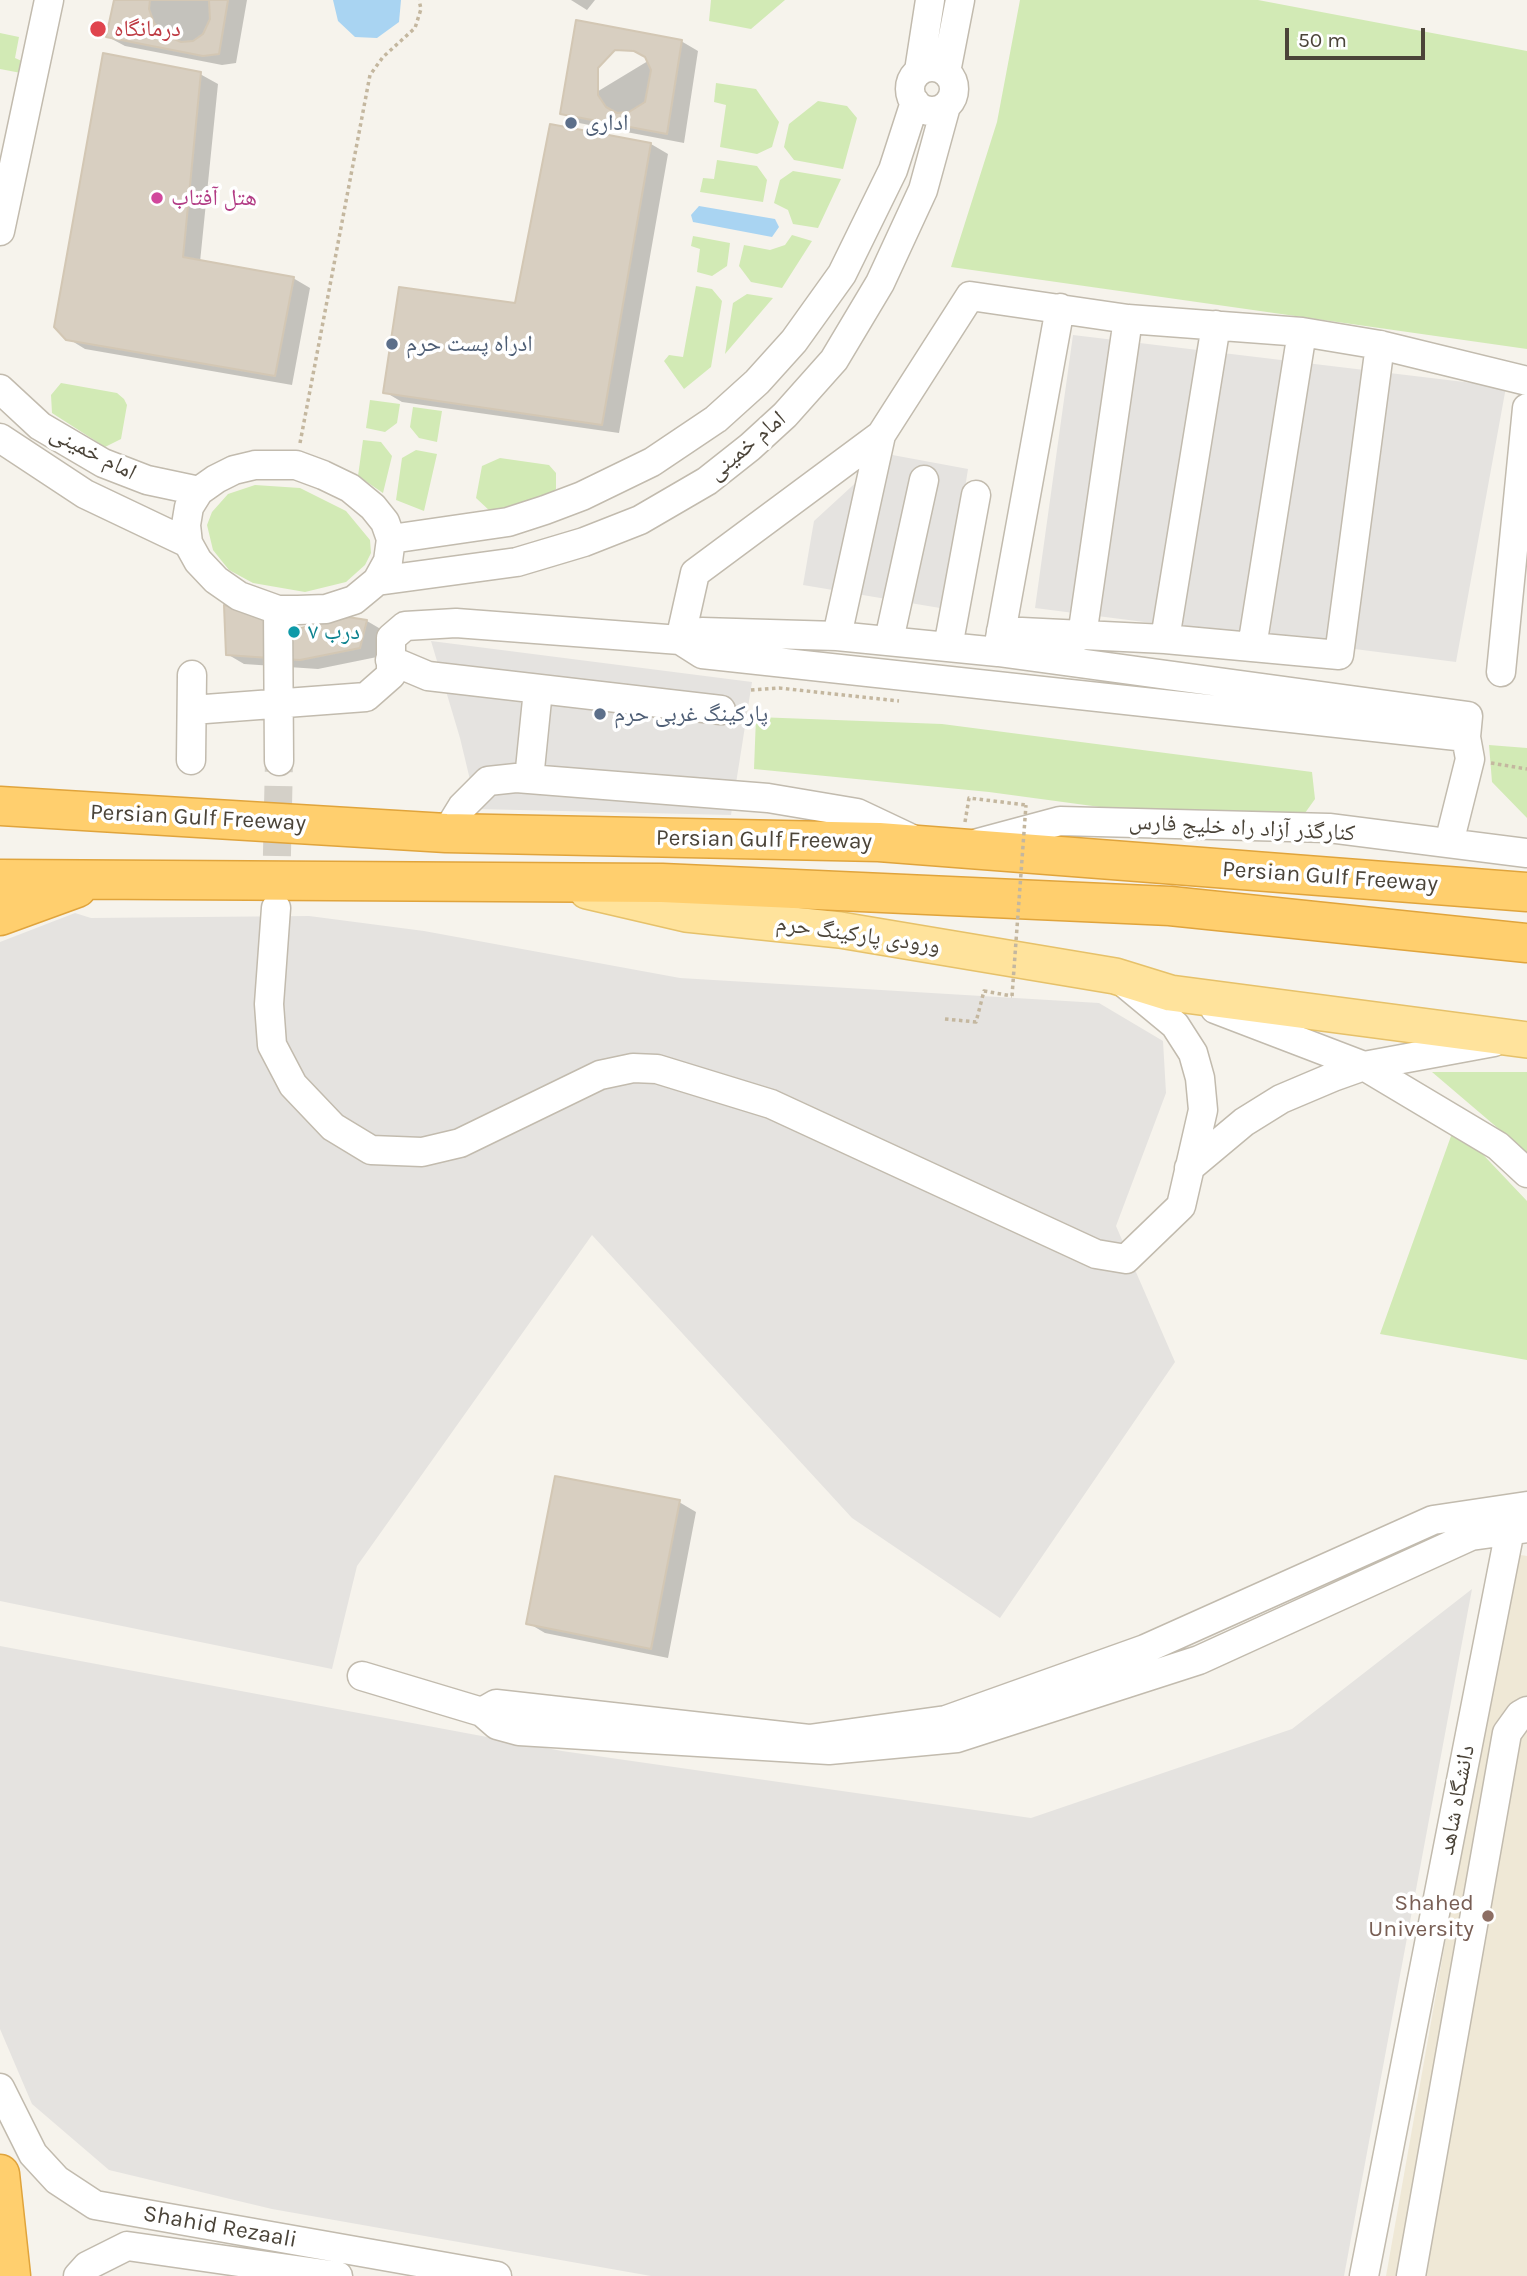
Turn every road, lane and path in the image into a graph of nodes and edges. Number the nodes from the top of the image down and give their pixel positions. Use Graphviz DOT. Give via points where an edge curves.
graph roads {
  1 [pos="49,0"];
  2 [pos="419,0"];
  3 [pos="930,0"];
  4 [pos="960,0"];
  5 [pos="933,71"];
  6 [pos="915,102"];
  7 [pos="946,106"];
  8 [pos="0,231"];
  9 [pos="1060,308"];
  10 [pos="1128,319"];
  11 [pos="1216,326"];
  12 [pos="1302,332"];
  13 [pos="1380,345"];
  14 [pos="1527,381"];
  15 [pos="0,388"];
  16 [pos="1527,408"];
  17 [pos="881,435"];
  18 [pos="0,438"];
  19 [pos="296,466"];
  20 [pos="924,480"];
  21 [pos="199,491"];
  22 [pos="976,495"];
  23 [pos="391,539"];
  24 [pos="188,543"];
  25 [pos="377,581"];
  26 [pos="278,610"];
  27 [pos="837,636"];
  28 [pos="1082,636"];
  29 [pos="1165,639"];
  30 [pos="680,640"];
  31 [pos="889,640"];
  32 [pos="999,642"];
  33 [pos="1252,647"];
  34 [pos="948,648"];
  35 [pos="390,660"];
  36 [pos="1501,672"];
  37 [pos="192,675"];
  38 [pos="538,690"];
  39 [pos="280,704"];
  40 [pos="192,710"];
  41 [pos="721,710"];
  42 [pos="1466,737"];
  43 [pos="191,760"];
  44 [pos="279,761"];
  45 [pos="529,779"];
  46 [pos="969,798"];
  47 [pos="0,806"];
  48 [pos="446,833"];
  49 [pos="1449,844"];
  50 [pos="942,847"];
  51 [pos="1527,853"];
  52 [pos="104,878"];
  53 [pos="0,879"];
  54 [pos="546,881"];
  55 [pos="1527,892"];
  56 [pos="276,908"];
  57 [pos="0,916"];
  58 [pos="1527,943"];
  59 [pos="1115,976"];
  60 [pos="1170,993"];
  61 [pos="945,1018"];
  62 [pos="1521,1039"];
  63 [pos="1364,1066"];
  64 [pos="1189,1168"];
  65 [pos="1527,1173"];
  66 [pos="1527,1506"];
  67 [pos="1518,1537"];
  68 [pos="362,1676"];
  69 [pos="482,1712"];
  70 [pos="1527,1712"];
  71 [pos="0,2088"];
  72 [pos="0,2174"];
  73 [pos="11,2276"];
  74 [pos="78,2276"];
  75 [pos="338,2276"];
  76 [pos="497,2276"];
  77 [pos="1364,2276"];
  78 [pos="1411,2276"];
  1 -- 8 [label="street"];
  2 -- 19 [label="path" via="415,28 370,75"];
  3 -- 5 [label="street"];
  4 -- 5 [label="street"];
  5 -- 6 [label="street" via="910,85"];
  5 -- 7 [label="street" via="954,89"];
  6 -- 7 [label="street" via="926,110"];
  6 -- 23 [label="street, امام خمینی" via="892,170 842,274 794,341 716,419 652,462 545,510 508,522"];
  7 -- 25 [label="street, امام خمینی" via="923,190 880,283 834,360 786,415 750,447 706,481 640,520 584,542 517,562"];
  9 -- 10 [label="street"];
  9 -- 17 [label="street" via="970,296"];
  9 -- 32 [label="street"];
  10 -- 11 [label="street"];
  10 -- 28 [label="street"];
  11 -- 12 [label="street"];
  11 -- 29 [label="street"];
  12 -- 13 [label="street"];
  12 -- 33 [label="street"];
  13 -- 14 [label="street"];
  13 -- 33 [label="street" via="1339,655"];
  15 -- 21 [label="street, امام خمینی" via="40,426 103,463 148,480"];
  16 -- 36 [label="street"];
  17 -- 27 [label="street"];
  17 -- 30 [label="street" via="695,573"];
  18 -- 24 [label="street, امام خمینی" via="85,494"];
  19 -- 21 [label="street" via="233,470"];
  19 -- 23 [label="street" via="350,488 373,507"];
  20 -- 31 [label="street"];
  21 -- 24 [label="street" via="186,525"];
  22 -- 34 [label="street"];
  23 -- 25 [label="street" via="388,561"];
  24 -- 26 [label="street" via="216,580 239,596"];
  25 -- 26 [label="street" via="354,600 326,609"];
  26 -- 39 [label="street"];
  27 -- 30 [label="street" via="702,632"];
  27 -- 31 [label="street"];
  28 -- 29 [label="street"];
  28 -- 32 [label="street"];
  29 -- 33 [label="street"];
  30 -- 35 [label="street" via="456,623 405,626 391,638"];
  30 -- 42 [label="street" via="702,654"];
  31 -- 34 [label="street"];
  32 -- 34 [label="street"];
  32 -- 42 [label="street" via="1468,716"];
  35 -- 38 [label="street" via="428,676"];
  35 -- 39 [label="street" via="391,675 366,697"];
  37 -- 40 [label="street"];
  38 -- 41 [label="street"];
  38 -- 45 [label="street"];
  39 -- 40 [label="street"];
  39 -- 44 [label="street"];
  40 -- 43 [label="street"];
  42 -- 49 [label="street" via="1471,759"];
  45 -- 48 [label="street" via="488,781 462,807"];
  45 -- 50 [label="street" via="780,800 857,813"];
  46 -- 61 [label="path, bridge" via="1026,805 1012,996 984,991 976,1023"];
  47 -- 48 [label="highway, Persian Gulf Freeway"];
  48 -- 50 [label="highway, Persian Gulf Freeway"];
  49 -- 50 [label="street, کنارگذر آزاد راه خلیج فارس" via="1329,828 1060,821"];
  49 -- 51 [label="street, کنارگذر آزاد راه خلیج فارس"];
  50 -- 55 [label="highway, Persian Gulf Freeway"];
  52 -- 53 [label="highway, Persian Gulf Freeway"];
  52 -- 54 [label="highway, Persian Gulf Freeway"];
  52 -- 57 [label="highway"];
  54 -- 58 [label="highway, Persian Gulf Freeway" via="1170,906"];
  54 -- 59 [label="main road, ورودی پارکینگ حرم" via="685,914 840,930"];
  56 -- 64 [label="street" via="268,1004 272,1045 293,1084 333,1127 371,1150 422,1152 460,1143 600,1075 633,1068 657,1069 771,1104 1096,1254 1126,1259 1181,1206"];
  59 -- 60 [label="main road, ورودی پارکینگ حرم"];
  59 -- 64 [label="street" via="1175,1025 1193,1053 1203,1111"];
  60 -- 62 [label="main road"];
  60 -- 63 [label="street"];
  62 -- 63 [label="street"];
  63 -- 64 [label="street" via="1281,1099 1244,1122"];
  63 -- 65 [label="street" via="1497,1146"];
  66 -- 69 [label="street" via="1433,1520 1144,1649 946,1720 809,1739 496,1704"];
  67 -- 69 [label="street" via="1471,1536 1199,1660 957,1738 829,1750 519,1731 497,1725"];
  67 -- 77 [label="street, دانشگاه شاهد"];
  68 -- 69 [label="street"];
  70 -- 78 [label="street" via="1507,1733"];
  71 -- 76 [label="street, Shahid Rezaali" via="33,2154 57,2180 95,2205"];
  72 -- 73 [label="highway"];
  74 -- 75 [label="street, Shahid Rezaali" via="87,2266 127,2246"];
}
